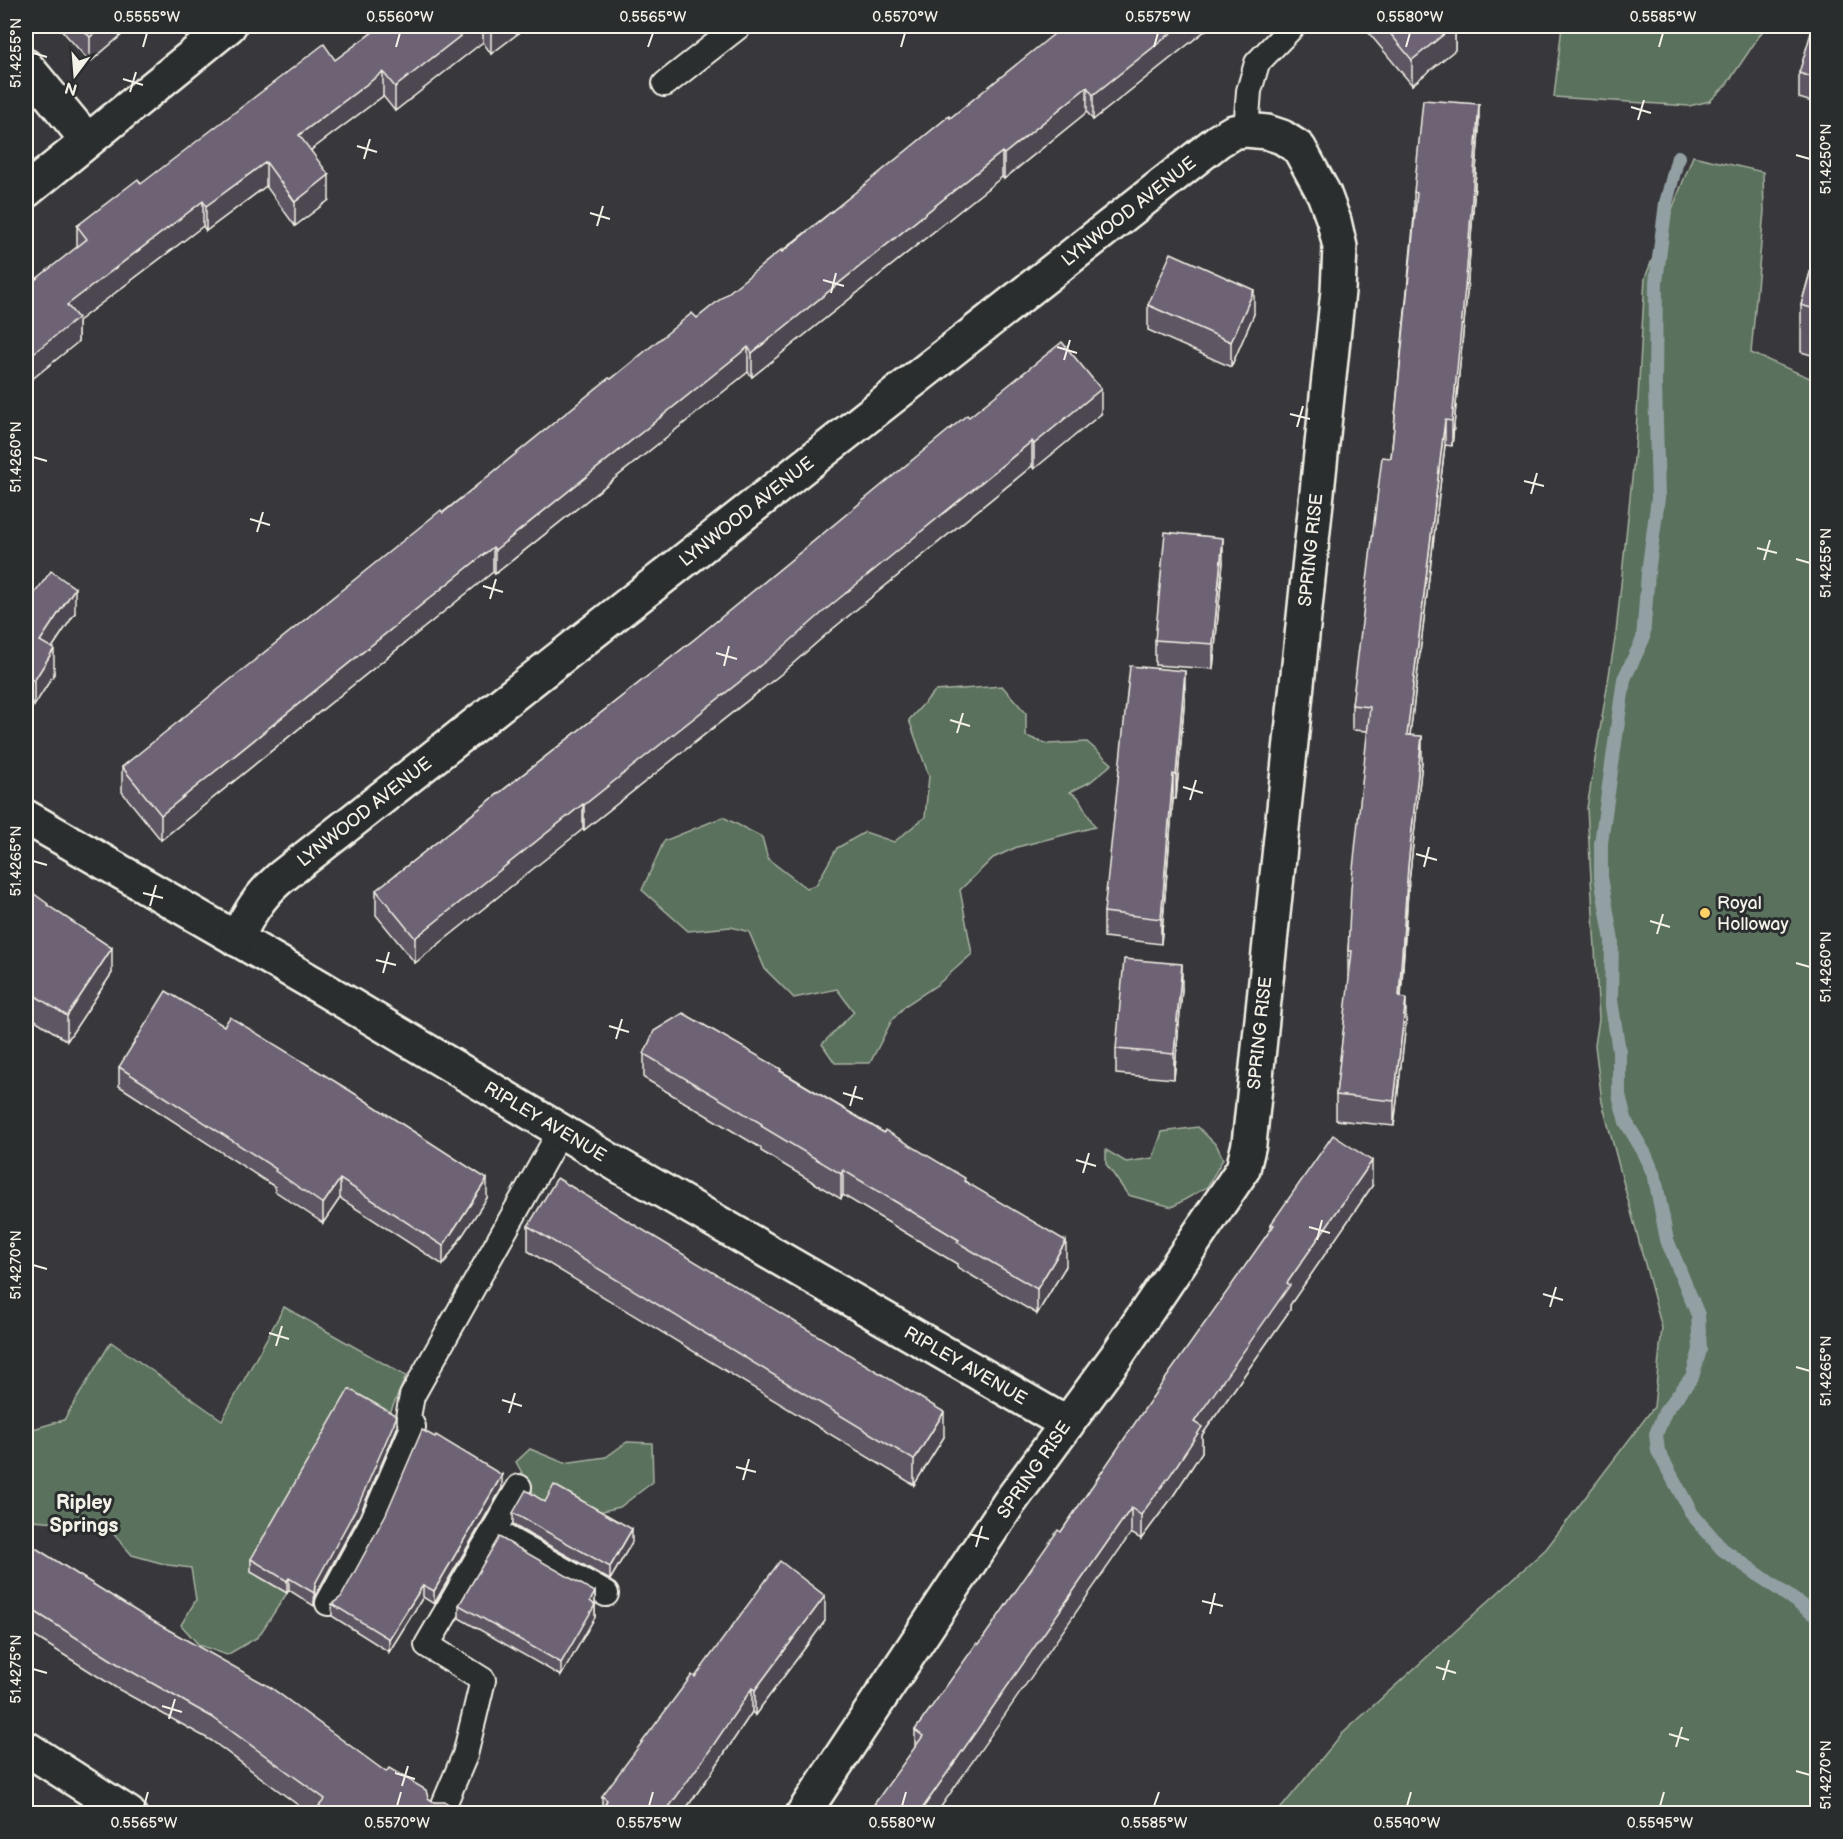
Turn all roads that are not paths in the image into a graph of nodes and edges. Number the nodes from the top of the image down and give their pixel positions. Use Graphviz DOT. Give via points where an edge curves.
graph roads {
  1 [pos="229,26"];
  2 [pos="739,26"];
  3 [pos="1293,26"];
  4 [pos="26,66"];
  5 [pos="665,84"];
  6 [pos="1246,130"];
  7 [pos="90,138"];
  8 [pos="26,191"];
  9 [pos="26,817"];
  10 [pos="236,939"];
  11 [pos="561,1130"];
  12 [pos="1067,1424"];
  13 [pos="519,1487"];
  14 [pos="494,1531"];
  15 [pos="606,1594"];
  16 [pos="328,1603"];
  17 [pos="26,1748"];
  18 [pos="129,1814"];
  19 [pos="440,1814"];
  20 [pos="803,1814"];
  1 -- 7 [label="street"];
  2 -- 5 [label="lane"];
  3 -- 6 [label="lane" via="1257,63 1249,91"];
  4 -- 7 [label="street"];
  6 -- 10 [label="street, LYNWOOD AVENUE" via="1218,141 1174,174 280,878 255,904"];
  6 -- 12 [label="street, SPRING RISE" via="1267,132 1299,148 1324,194 1340,247 1249,1144 1243,1169"];
  7 -- 8 [label="street"];
  9 -- 10 [label="street, RIPLEY AVENUE"];
  10 -- 11 [label="street, RIPLEY AVENUE"];
  11 -- 12 [label="street, RIPLEY AVENUE"];
  11 -- 16 [label="lane" via="412,1396 408,1417 413,1427 373,1520"];
  12 -- 20 [label="street, SPRING RISE" via="1009,1503"];
  13 -- 14 [label="lane"];
  14 -- 15 [label="lane"];
  14 -- 19 [label="lane" via="427,1645 483,1680 465,1755"];
  17 -- 18 [label="street"];
}
